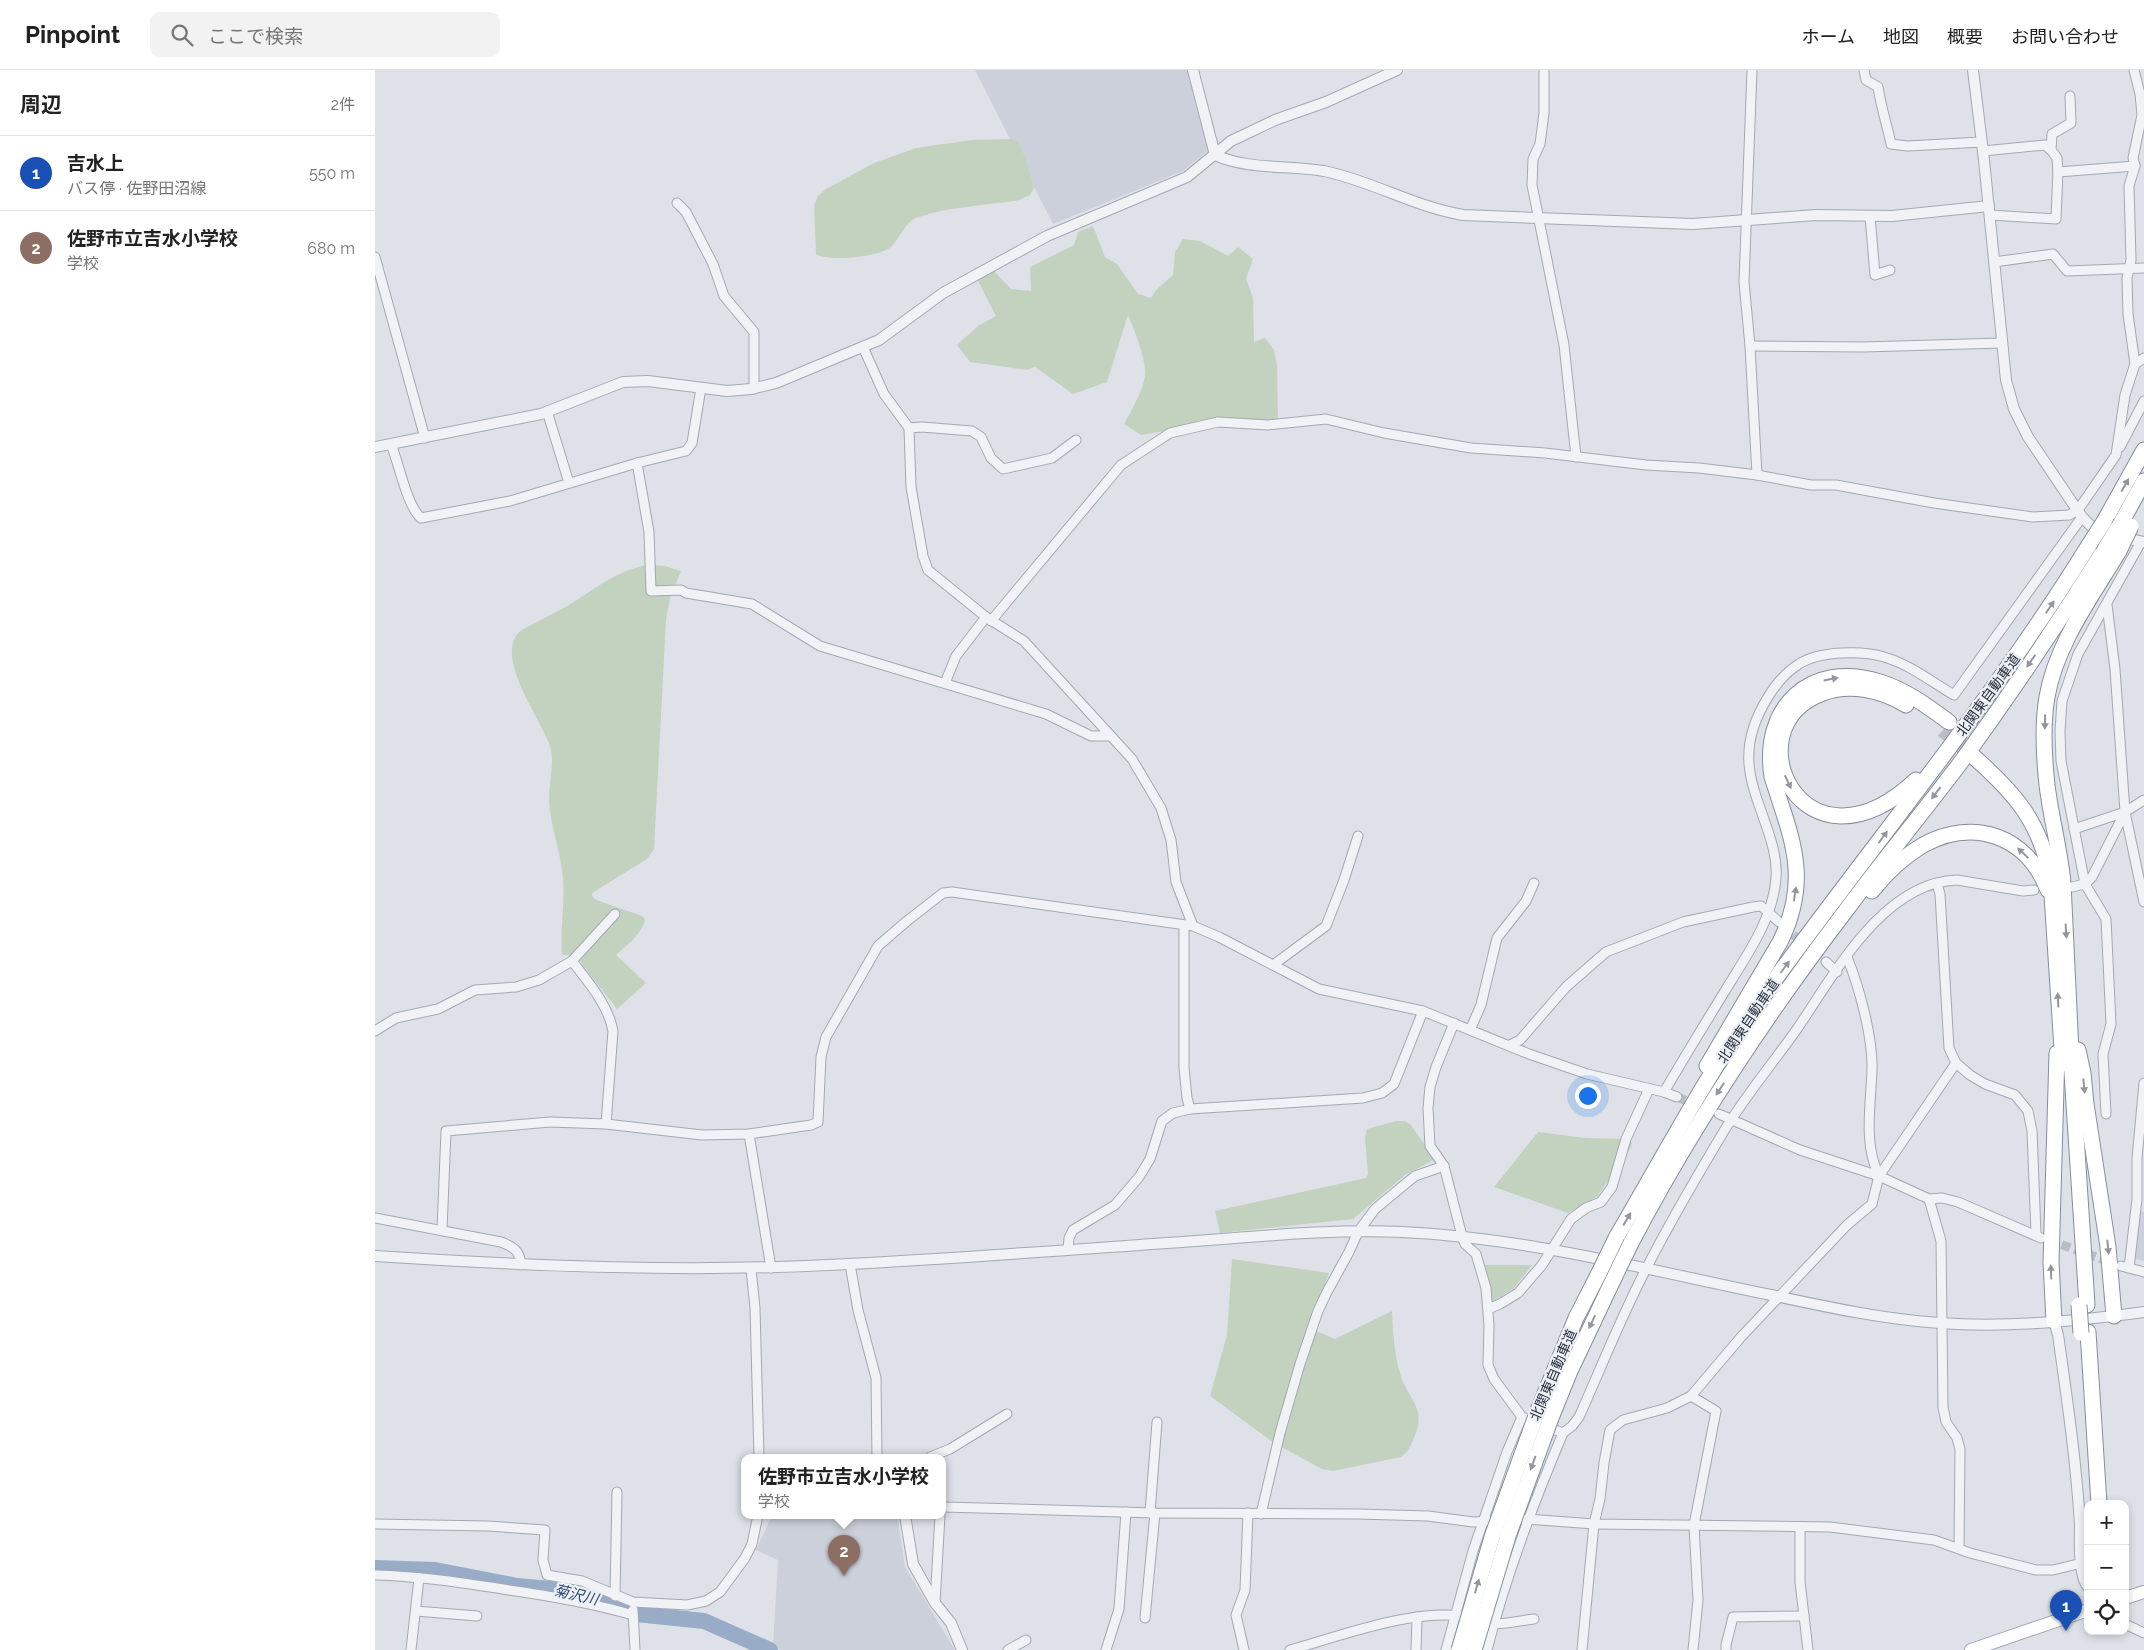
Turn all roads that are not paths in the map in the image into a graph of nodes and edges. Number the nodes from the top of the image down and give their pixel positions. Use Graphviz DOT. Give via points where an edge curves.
graph roads {
  1 [pos="1193,70"];
  2 [pos="1397,70"];
  3 [pos="1544,70"];
  4 [pos="1752,70"];
  5 [pos="1864,70"];
  6 [pos="1973,70"];
  7 [pos="2134,70"];
  8 [pos="2070,96"];
  9 [pos="2142,105"];
  10 [pos="1982,147"];
  11 [pos="2051,150"];
  12 [pos="1215,155"];
  13 [pos="2135,166"];
  14 [pos="2057,170"];
  15 [pos="677,203"];
  16 [pos="1989,211"];
  17 [pos="1870,216"];
  18 [pos="1538,217"];
  19 [pos="1747,219"];
  20 [pos="375,257"];
  21 [pos="1994,262"];
  22 [pos="2128,268"];
  23 [pos="2144,268"];
  24 [pos="1890,270"];
  25 [pos="378,279"];
  26 [pos="2002,343"];
  27 [pos="1750,346"];
  28 [pos="863,347"];
  29 [pos="2144,358"];
  30 [pos="2135,364"];
  31 [pos="701,388"];
  32 [pos="754,389"];
  33 [pos="2144,401"];
  34 [pos="547,411"];
  35 [pos="909,428"];
  36 [pos="425,438"];
  37 [pos="1076,440"];
  38 [pos="391,444"];
  39 [pos="375,447"];
  40 [pos="2144,450"];
  41 [pos="2116,454"];
  42 [pos="1576,457"];
  43 [pos="637,463"];
  44 [pos="1757,475"];
  45 [pos="2144,481"];
  46 [pos="569,483"];
  47 [pos="2144,494"];
  48 [pos="2080,514"];
  49 [pos="2126,524"];
  50 [pos="2143,542"];
  51 [pos="2112,549"];
  52 [pos="2107,604"];
  53 [pos="988,619"];
  54 [pos="2033,632"];
  55 [pos="945,683"];
  56 [pos="1111,736"];
  57 [pos="2144,800"];
  58 [pos="2125,812"];
  59 [pos="2073,829"];
  60 [pos="1358,836"];
  61 [pos="1534,883"];
  62 [pos="1937,884"];
  63 [pos="2085,884"];
  64 [pos="2068,885"];
  65 [pos="2034,890"];
  66 [pos="2144,902"];
  67 [pos="2053,911"];
  68 [pos="1768,913"];
  69 [pos="615,914"];
  70 [pos="1779,922"];
  71 [pos="1190,926"];
  72 [pos="1847,957"];
  73 [pos="572,961"];
  74 [pos="1826,962"];
  75 [pos="1273,965"];
  76 [pos="1837,972"];
  77 [pos="2062,979"];
  78 [pos="1423,1012"];
  79 [pos="2065,1022"];
  80 [pos="1454,1023"];
  81 [pos="1469,1030"];
  82 [pos="375,1031"];
  83 [pos="1510,1045"];
  84 [pos="1747,1048"];
  85 [pos="1956,1063"];
  86 [pos="2144,1083"];
  87 [pos="1649,1089"];
  88 [pos="1664,1092"];
  89 [pos="1677,1097"];
  90 [pos="2143,1108"];
  91 [pos="1190,1109"];
  92 [pos="1719,1114"];
  93 [pos="2107,1114"];
  94 [pos="1732,1119"];
  95 [pos="606,1124"];
  96 [pos="749,1134"];
  97 [pos="1444,1166"];
  98 [pos="1879,1176"];
  99 [pos="1929,1198"];
  100 [pos="1638,1200"];
  101 [pos="375,1218"];
  102 [pos="442,1230"];
  103 [pos="1357,1232"];
  104 [pos="1462,1236"];
  105 [pos="1068,1249"];
  106 [pos="1553,1249"];
  107 [pos="375,1256"];
  108 [pos="850,1264"];
  109 [pos="521,1265"];
  110 [pos="771,1268"];
  111 [pos="751,1269"];
  112 [pos="1646,1269"];
  113 [pos="2144,1272"];
  114 [pos="1779,1297"];
  115 [pos="1488,1309"];
  116 [pos="2144,1312"];
  117 [pos="2114,1316"];
  118 [pos="2054,1321"];
  119 [pos="1941,1323"];
  120 [pos="2085,1333"];
  121 [pos="1691,1396"];
  122 [pos="1007,1414"];
  123 [pos="1544,1415"];
  124 [pos="1522,1418"];
  125 [pos="1157,1422"];
  126 [pos="1563,1433"];
  127 [pos="759,1454"];
  128 [pos="877,1454"];
  129 [pos="938,1454"];
  130 [pos="617,1492"];
  131 [pos="2090,1500"];
  132 [pos="2099,1500"];
  133 [pos="946,1507"];
  134 [pos="1126,1512"];
  135 [pos="1153,1513"];
  136 [pos="1248,1513"];
  137 [pos="1261,1514"];
  138 [pos="757,1519"];
  139 [pos="906,1519"];
  140 [pos="940,1519"];
  141 [pos="1527,1519"];
  142 [pos="1483,1522"];
  143 [pos="375,1524"];
  144 [pos="1593,1524"];
  145 [pos="1694,1525"];
  146 [pos="1800,1526"];
  147 [pos="1959,1548"];
  148 [pos="2082,1563"];
  149 [pos="375,1575"];
  150 [pos="419,1578"];
  151 [pos="2084,1582"];
  152 [pos="2144,1592"];
  153 [pos="615,1596"];
  154 [pos="2129,1597"];
  155 [pos="633,1602"];
  156 [pos="935,1603"];
  157 [pos="416,1611"];
  158 [pos="2084,1611"];
  159 [pos="1455,1614"];
  160 [pos="633,1615"];
  161 [pos="477,1616"];
  162 [pos="1417,1616"];
  163 [pos="1804,1616"];
  164 [pos="1145,1618"];
  165 [pos="1534,1619"];
  166 [pos="1493,1624"];
  167 [pos="2129,1626"];
  168 [pos="2144,1633"];
  169 [pos="1026,1640"];
  170 [pos="411,1650"];
  171 [pos="635,1650"];
  172 [pos="962,1650"];
  173 [pos="1008,1650"];
  174 [pos="1106,1650"];
  175 [pos="1244,1650"];
  176 [pos="1290,1650"];
  177 [pos="1416,1650"];
  178 [pos="1446,1650"];
  179 [pos="1459,1650"];
  180 [pos="1475,1650"];
  181 [pos="1487,1650"];
  182 [pos="1582,1650"];
  183 [pos="1693,1650"];
  184 [pos="1726,1650"];
  185 [pos="1808,1650"];
  186 [pos="1971,1650"];
  1 -- 12 [label="street"];
  2 -- 12 [label="street" via="1275,120 1231,141"];
  3 -- 18 [label="street" via="1544,114 1540,144 1533,159 1532,185"];
  4 -- 19 [label="street"];
  5 -- 10 [label="street" via="1866,80 1878,87 1891,144"];
  6 -- 10 [label="street"];
  7 -- 9 [label="street"];
  8 -- 11 [label="street" via="2071,123 2052,134"];
  9 -- 13 [label="street" via="2133,158"];
  10 -- 11 [label="street" via="2045,145"];
  10 -- 16 [label="street"];
  11 -- 14 [label="street" via="2057,158"];
  12 -- 18 [label="street" via="1231,162 1325,172 1457,214"];
  12 -- 28 [label="street" via="1187,177 1047,236 943,293 896,328"];
  13 -- 14 [label="street"];
  13 -- 22 [label="street" via="2129,186 2131,260"];
  14 -- 16 [label="street" via="2056,218"];
  15 -- 32 [label="street" via="713,264 724,296 754,332"];
  16 -- 17 [label="street"];
  16 -- 21 [label="street"];
  17 -- 19 [label="street" via="1815,214"];
  17 -- 24 [label="street" via="1875,275"];
  18 -- 19 [label="street" via="1668,224"];
  18 -- 42 [label="street" via="1564,345"];
  19 -- 27 [label="street" via="1744,282"];
  20 -- 25 [label="street"];
  21 -- 22 [label="street" via="2053,254 2067,271"];
  21 -- 26 [label="street"];
  22 -- 23 [label="street"];
  22 -- 30 [label="street" via="2128,314"];
  25 -- 36 [label="street"];
  26 -- 27 [label="street"];
  26 -- 48 [label="street" via="2006,380 2014,409 2028,437"];
  27 -- 44 [label="street"];
  28 -- 32 [label="street"];
  28 -- 35 [label="street" via="884,394"];
  29 -- 30 [label="street"];
  30 -- 41 [label="street" via="2125,395"];
  31 -- 32 [label="street" via="727,391"];
  31 -- 34 [label="street" via="648,380 623,382"];
  31 -- 43 [label="street" via="691,443 686,451"];
  33 -- 41 [label="street"];
  34 -- 36 [label="street"];
  34 -- 46 [label="street"];
  35 -- 37 [label="street" via="971,431 981,437 991,458 1003,469 1052,458"];
  35 -- 53 [label="street" via="911,487 928,570"];
  36 -- 38 [label="street"];
  38 -- 39 [label="street"];
  38 -- 46 [label="street" via="413,512 421,518 510,501"];
  54 -- 40 [label="highway, 北関東自動車道, one-way, bridge" via="2105,520"];
  41 -- 48 [label="street"];
  42 -- 44 [label="street"];
  42 -- 53 [label="street" via="1471,448 1385,434 1326,419 1268,425 1218,422 1170,434 1121,465"];
  43 -- 46 [label="street"];
  43 -- 55 [label="street" via="649,532 651,591 681,590 752,604 820,646"];
  44 -- 48 [label="street" via="2033,518"];
  45 -- 49 [label="highway, 北関東自動車道"];
  47 -- 49 [label="highway"];
  48 -- 50 [label="street" via="2091,526 2110,535"];
  48 -- 68 [label="street" via="1954,695 1885,657 1858,652 1831,654 1800,663 1777,683 1757,716 1748,749 1754,791 1775,863 1776,878"];
  49 -- 51 [label="highway, 北関東自動車道, bridge"];
  50 -- 52 [label="street"];
  51 -- 64 [label="highway, one-way" via="2057,661 2047,697 2047,786"];
  51 -- 84 [label="highway, 北関東自動車道, one-way" via="1963,759 1846,909"];
  52 -- 58 [label="street"];
  52 -- 59 [label="street" via="2078,654 2062,701 2061,761"];
  53 -- 55 [label="street" via="956,656"];
  53 -- 56 [label="street" via="1024,641"];
  100 -- 54 [label="highway, 北関東自動車道, one-way" via="1764,994"];
  100 -- 54 [label="highway, one-way" via="1673,1125 1774,953 1790,917 1797,865 1770,764 1771,738 1780,713 1807,686 1833,678 1851,677 1871,679 1899,690 1921,702 1946,726 1889,696 1860,688 1829,691 1809,699 1794,712 1780,748 1781,763 1792,791 1815,810 1827,815 1855,816 1880,807 1924,773 1983,690"];
  55 -- 56 [label="street" via="1046,714 1091,736"];
  56 -- 71 [label="street" via="1132,758 1161,808 1171,840 1176,882"];
  57 -- 58 [label="street"];
  58 -- 59 [label="street"];
  58 -- 63 [label="street" via="2103,859"];
  58 -- 66 [label="street"];
  59 -- 63 [label="street"];
  60 -- 75 [label="street" via="1326,926"];
  61 -- 81 [label="street" via="1526,901 1497,938 1481,1005"];
  62 -- 65 [label="street" via="1957,880"];
  62 -- 72 [label="street" via="1917,890 1885,912"];
  62 -- 85 [label="street" via="1949,1048"];
  63 -- 64 [label="street"];
  63 -- 93 [label="street" via="2106,918 2107,926 2111,1024 2103,1054"];
  64 -- 67 [label="highway" via="2048,833 2032,805 2019,788 1977,752 2014,794 2034,823 2048,860"];
  64 -- 77 [label="highway, one-way"];
  67 -- 77 [label="highway"];
  67 -- 84 [label="highway, one-way" via="2046,885 2034,864 2010,842 1976,832 1934,840 1906,856 1879,882 1787,1003"];
  68 -- 70 [label="street"];
  68 -- 83 [label="street" via="1761,906 1683,922 1606,952 1566,986 1520,1040"];
  68 -- 88 [label="street" via="1739,968"];
  69 -- 73 [label="street"];
  71 -- 75 [label="street"];
  71 -- 91 [label="street" via="1184,928 1184,1068"];
  71 -- 96 [label="street" via="943,893 878,946 826,1037 821,1057 818,1122"];
  72 -- 76 [label="street"];
  72 -- 98 [label="street" via="1857,982 1871,1056 1869,1125 1874,1166"];
  73 -- 82 [label="street" via="539,980 516,987 475,990 438,1009 396,1018"];
  73 -- 95 [label="street" via="611,1019 613,1031"];
  74 -- 76 [label="street"];
  75 -- 78 [label="street" via="1319,989"];
  76 -- 94 [label="street"];
  77 -- 79 [label="highway"];
  78 -- 80 [label="street"];
  78 -- 91 [label="street" via="1394,1084 1383,1093 1363,1098"];
  79 -- 117 [label="highway, one-way" via="2083,1073 2108,1247"];
  118 -- 79 [label="highway, one-way" via="2051,1262 2055,1091"];
  79 -- 120 [label="highway" via="2072,1074"];
  80 -- 81 [label="street"];
  80 -- 97 [label="street" via="1436,1067 1428,1108 1431,1146"];
  81 -- 83 [label="street"];
  83 -- 87 [label="street" via="1587,1074"];
  84 -- 123 [label="highway, 北関東自動車道, one-way, bridge" via="1691,1136 1631,1243 1570,1371"];
  85 -- 98 [label="street"];
  85 -- 99 [label="street" via="1985,1084 2015,1096 2028,1111 2038,1236 1958,1202"];
  86 -- 90 [label="street"];
  87 -- 88 [label="street"];
  87 -- 106 [label="street" via="1626,1139 1611,1187 1601,1202 1571,1220"];
  88 -- 89 [label="street"];
  90 -- 113 [label="street" via="2137,1158 2137,1200 2125,1267"];
  91 -- 105 [label="street" via="1173,1113 1162,1121 1150,1159 1139,1177 1115,1205 1073,1230"];
  92 -- 94 [label="street"];
  94 -- 98 [label="street" via="1801,1150"];
  94 -- 112 [label="street"];
  95 -- 96 [label="street" via="702,1135"];
  95 -- 102 [label="street" via="550,1122 446,1131"];
  96 -- 110 [label="street"];
  97 -- 103 [label="street" via="1415,1176 1375,1209"];
  97 -- 104 [label="street"];
  98 -- 99 [label="street"];
  98 -- 114 [label="street" via="1872,1204 1847,1224"];
  99 -- 119 [label="street" via="1941,1241"];
  123 -- 100 [label="highway, 北関東自動車道, one-way, bridge" via="1576,1318"];
  101 -- 102 [label="street"];
  102 -- 109 [label="street" via="512,1247 520,1256"];
  103 -- 104 [label="street"];
  103 -- 105 [label="street"];
  103 -- 137 [label="street" via="1309,1337 1280,1433"];
  104 -- 106 [label="street"];
  104 -- 115 [label="street" via="1475,1254 1486,1288"];
  105 -- 108 [label="street"];
  106 -- 112 [label="street"];
  106 -- 115 [label="street" via="1518,1293"];
  107 -- 109 [label="street"];
  108 -- 110 [label="street"];
  108 -- 128 [label="street" via="876,1378"];
  109 -- 111 [label="street"];
  110 -- 111 [label="street"];
  111 -- 127 [label="street"];
  112 -- 114 [label="street"];
  112 -- 126 [label="street" via="1579,1418"];
  114 -- 119 [label="street" via="1861,1314"];
  114 -- 121 [label="street"];
  115 -- 124 [label="street" via="1488,1365 1494,1380"];
  116 -- 117 [label="street"];
  117 -- 118 [label="street"];
  118 -- 119 [label="street"];
  118 -- 148 [label="street" via="2075,1453"];
  119 -- 147 [label="street" via="1943,1407 1946,1422 1961,1448"];
  120 -- 131 [label="highway"];
  120 -- 132 [label="highway"];
  121 -- 144 [label="street" via="1667,1408 1623,1420 1610,1430"];
  121 -- 145 [label="street" via="1716,1411"];
  122 -- 129 [label="street"];
  179 -- 123 [label="highway, 北関東自動車道, one-way, bridge" via="1500,1511"];
  123 -- 180 [label="highway, 北関東自動車道, one-way, bridge"];
  124 -- 126 [label="street"];
  124 -- 142 [label="street"];
  125 -- 135 [label="street"];
  126 -- 141 [label="street"];
  130 -- 153 [label="street"];
  133 -- 134 [label="street"];
  134 -- 135 [label="street"];
  134 -- 174 [label="street" via="1119,1608"];
  135 -- 136 [label="street"];
  135 -- 164 [label="street"];
  136 -- 137 [label="street"];
  136 -- 175 [label="street" via="1245,1590 1236,1615"];
  137 -- 142 [label="street" via="1429,1516"];
  138 -- 155 [label="street" via="752,1544 745,1558 720,1592 706,1601 687,1605"];
  139 -- 156 [label="street" via="913,1564"];
  140 -- 156 [label="street"];
  141 -- 142 [label="street"];
  141 -- 144 [label="street"];
  141 -- 166 [label="street"];
  142 -- 159 [label="street"];
  143 -- 153 [label="street" via="545,1530 543,1560 547,1574 582,1582"];
  144 -- 145 [label="street"];
  144 -- 182 [label="street"];
  145 -- 146 [label="street"];
  145 -- 183 [label="street" via="1698,1600"];
  146 -- 147 [label="street" via="1908,1536"];
  146 -- 163 [label="street"];
  147 -- 148 [label="street" via="2036,1570 2053,1570"];
  148 -- 151 [label="street"];
  149 -- 150 [label="street"];
  150 -- 157 [label="street"];
  150 -- 160 [label="street" via="584,1602"];
  152 -- 154 [label="main road"];
  153 -- 155 [label="street"];
  155 -- 160 [label="street"];
  156 -- 172 [label="street" via="951,1623"];
  157 -- 161 [label="street"];
  157 -- 170 [label="street"];
  158 -- 186 [label="main road"];
  159 -- 162 [label="street"];
  159 -- 166 [label="street"];
  159 -- 178 [label="street"];
  160 -- 171 [label="street"];
  162 -- 176 [label="street"];
  162 -- 177 [label="street"];
  163 -- 184 [label="street" via="1733,1617"];
  163 -- 185 [label="street"];
  165 -- 166 [label="street"];
  166 -- 181 [label="street"];
  167 -- 168 [label="street"];
  169 -- 173 [label="street"];
}
